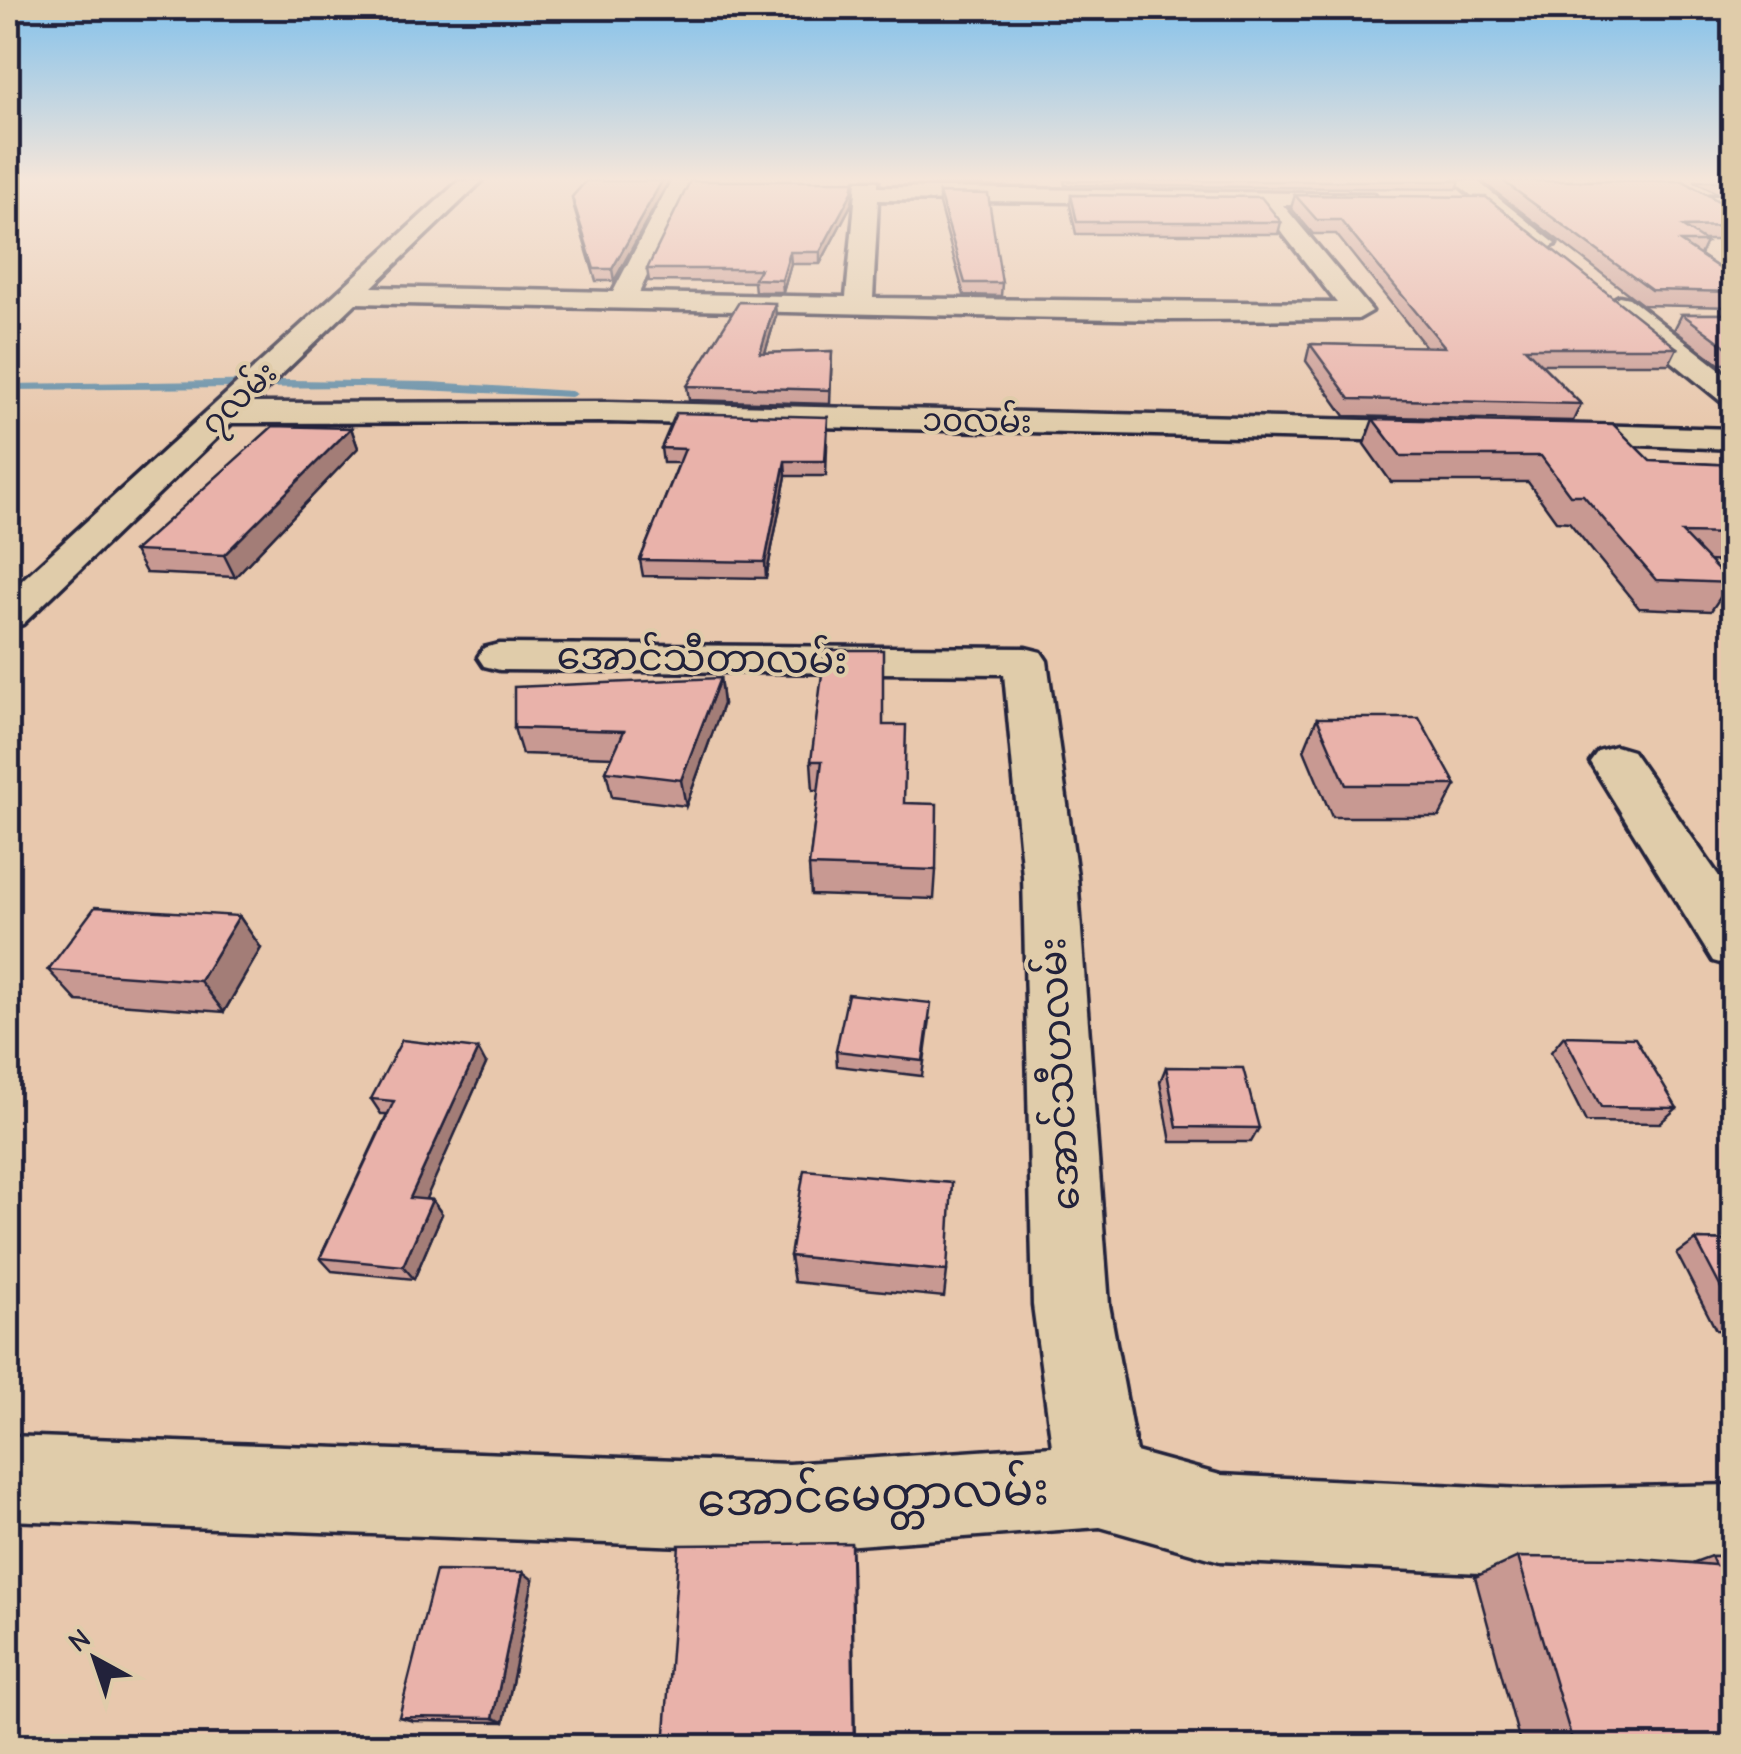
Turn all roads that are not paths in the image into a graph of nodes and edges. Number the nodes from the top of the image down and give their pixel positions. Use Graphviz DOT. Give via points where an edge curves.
graph roads {
  1 [pos="384,263"];
  2 [pos="641,263"];
  3 [pos="861,263"];
  4 [pos="1319,263"];
  5 [pos="1591,282"];
  6 [pos="350,295"];
  7 [pos="623,298"];
  8 [pos="859,304"];
  9 [pos="1635,317"];
  10 [pos="1674,318"];
  11 [pos="1734,396"];
  12 [pos="232,402"];
  13 [pos="1483,433"];
  14 [pos="1521,434"];
  15 [pos="1734,439"];
  16 [pos="8,615"];
  17 [pos="500,658"];
  18 [pos="1025,661"];
  19 [pos="1615,762"];
  20 [pos="1734,945"];
  21 [pos="8,1478"];
  22 [pos="1100,1486"];
  23 [pos="1734,1528"];
  1 -- 6 [label="street, ၇လမ်း"];
  2 -- 7 [label="street"];
  3 -- 8 [label="street"];
  4 -- 8 [label="street" via="1358,311"];
  5 -- 9 [label="street"];
  6 -- 7 [label="street"];
  6 -- 12 [label="street, ၇လမ်း"];
  7 -- 8 [label="street"];
  9 -- 10 [label="street"];
  9 -- 11 [label="street"];
  12 -- 13 [label="street, ၁၀လမ်း"];
  12 -- 16 [label="street, ၇လမ်း"];
  14 -- 15 [label="street"];
  17 -- 18 [label="street, အောင်သီတာလမ်း"];
  18 -- 22 [label="street, အောင်သီဟလမ်း" via="1050,876 1071,1305"];
  19 -- 20 [label="street"];
  21 -- 22 [label="street, အောင်မေတ္တာလမ်း" via="790,1507"];
  22 -- 23 [label="street, အောင်မေတ္တာလမ်း" via="1220,1518 1524,1532"];
}
